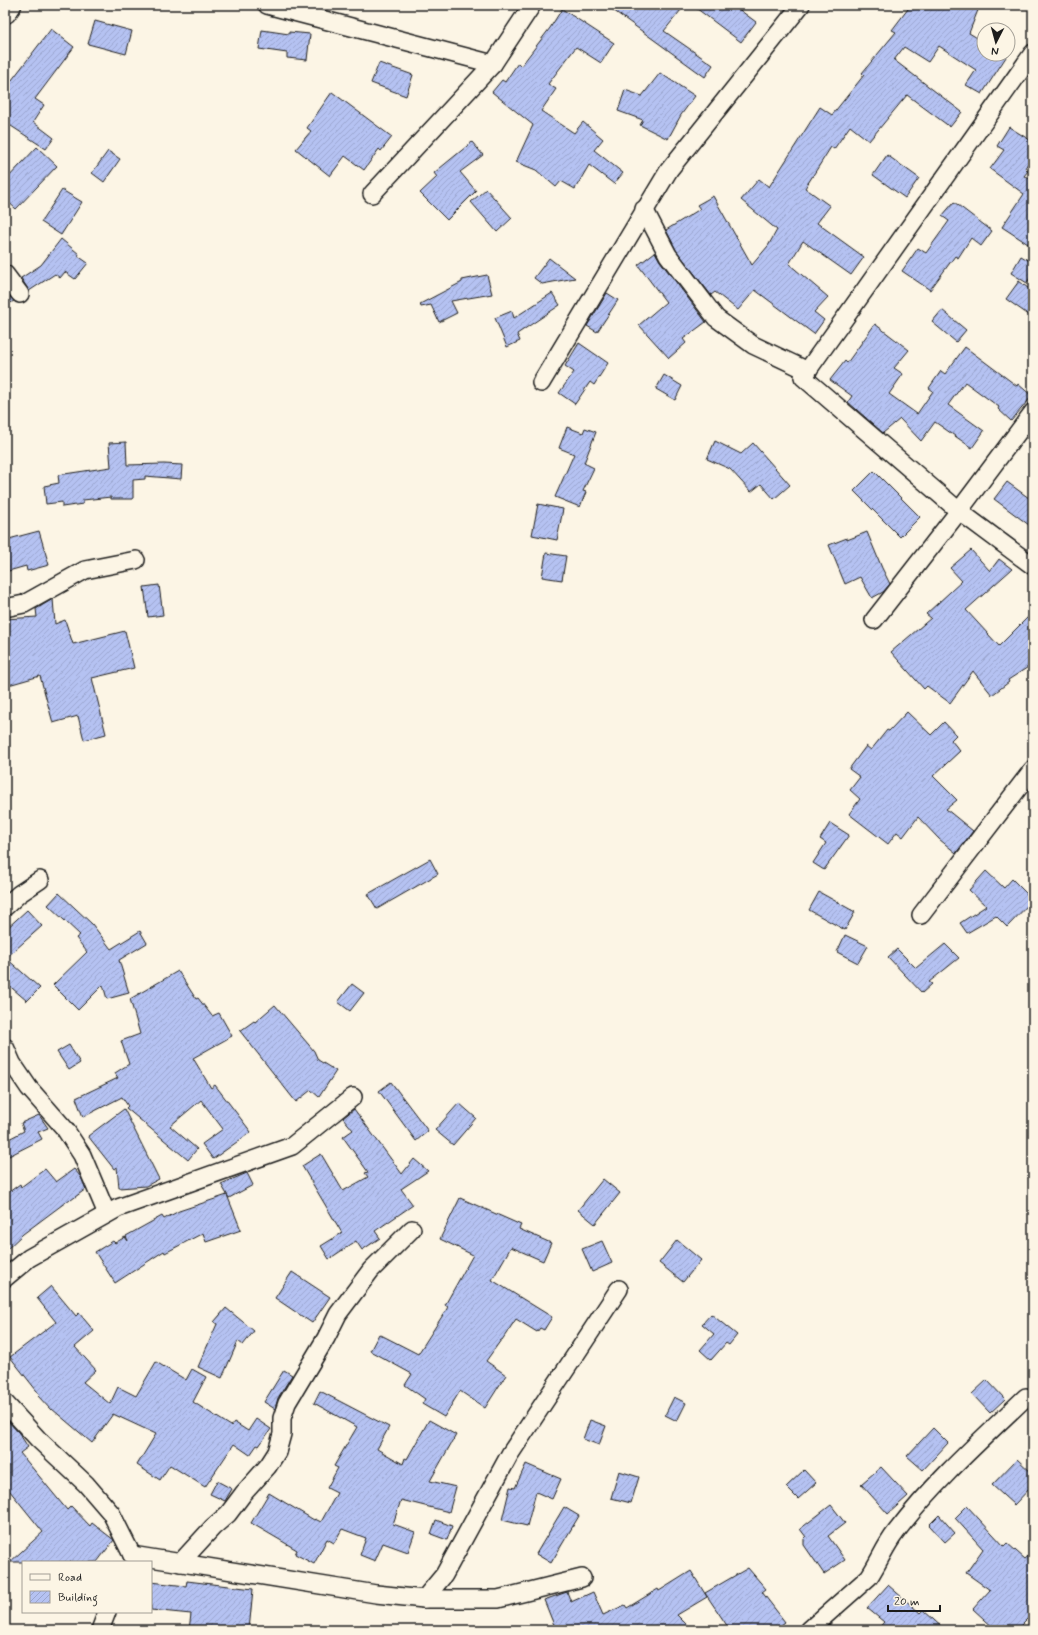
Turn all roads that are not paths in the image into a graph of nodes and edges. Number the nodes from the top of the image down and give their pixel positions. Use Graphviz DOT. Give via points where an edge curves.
graph roads {
  1 [pos="10,5"];
  2 [pos="267,5"];
  3 [pos="532,5"];
  4 [pos="801,5"];
  5 [pos="5,12"];
  6 [pos="1033,53"];
  7 [pos="493,64"];
  8 [pos="372,194"];
  9 [pos="644,209"];
  10 [pos="5,274"];
  11 [pos="20,294"];
  12 [pos="808,371"];
  13 [pos="541,383"];
  14 [pos="1033,412"];
  15 [pos="959,511"];
  16 [pos="136,560"];
  17 [pos="1033,566"];
  18 [pos="5,608"];
  19 [pos="874,620"];
  20 [pos="1033,769"];
  21 [pos="40,880"];
  22 [pos="5,907"];
  23 [pos="921,915"];
  24 [pos="5,1047"];
  25 [pos="353,1097"];
  26 [pos="107,1214"];
  27 [pos="412,1230"];
  28 [pos="5,1278"];
  29 [pos="619,1289"];
  30 [pos="1026,1397"];
  31 [pos="5,1403"];
  32 [pos="130,1558"];
  33 [pos="180,1563"];
  34 [pos="582,1578"];
  35 [pos="424,1599"];
  36 [pos="108,1613"];
  37 [pos="100,1630"];
  38 [pos="809,1630"];
  1 -- 5 [label="street"];
  2 -- 7 [label="street"];
  3 -- 7 [label="street"];
  4 -- 9 [label="street" via="668,170"];
  6 -- 12 [label="street"];
  7 -- 8 [label="street"];
  9 -- 12 [label="street" via="668,254 716,318 753,346"];
  9 -- 13 [label="street"];
  10 -- 11 [label="street"];
  12 -- 15 [label="street" via="804,377"];
  14 -- 15 [label="street"];
  15 -- 17 [label="street"];
  15 -- 19 [label="street"];
  16 -- 18 [label="street" via="85,570 24,604"];
  20 -- 23 [label="street"];
  21 -- 22 [label="street"];
  24 -- 26 [label="street" via="12,1063 29,1088 65,1129 82,1155"];
  25 -- 26 [label="street" via="292,1146"];
  26 -- 28 [label="street" via="29,1258"];
  27 -- 33 [label="street" via="371,1270 338,1314 287,1403 282,1418 282,1434 268,1466 228,1514"];
  29 -- 35 [label="street" via="510,1454 444,1575"];
  30 -- 38 [label="street" via="950,1469 896,1532 869,1576"];
  31 -- 32 [label="street" via="38,1439 86,1484 111,1513"];
  32 -- 33 [label="street"];
  33 -- 35 [label="street" via="376,1594"];
  34 -- 35 [label="street" via="498,1599"];
  36 -- 37 [label="street"];
}
